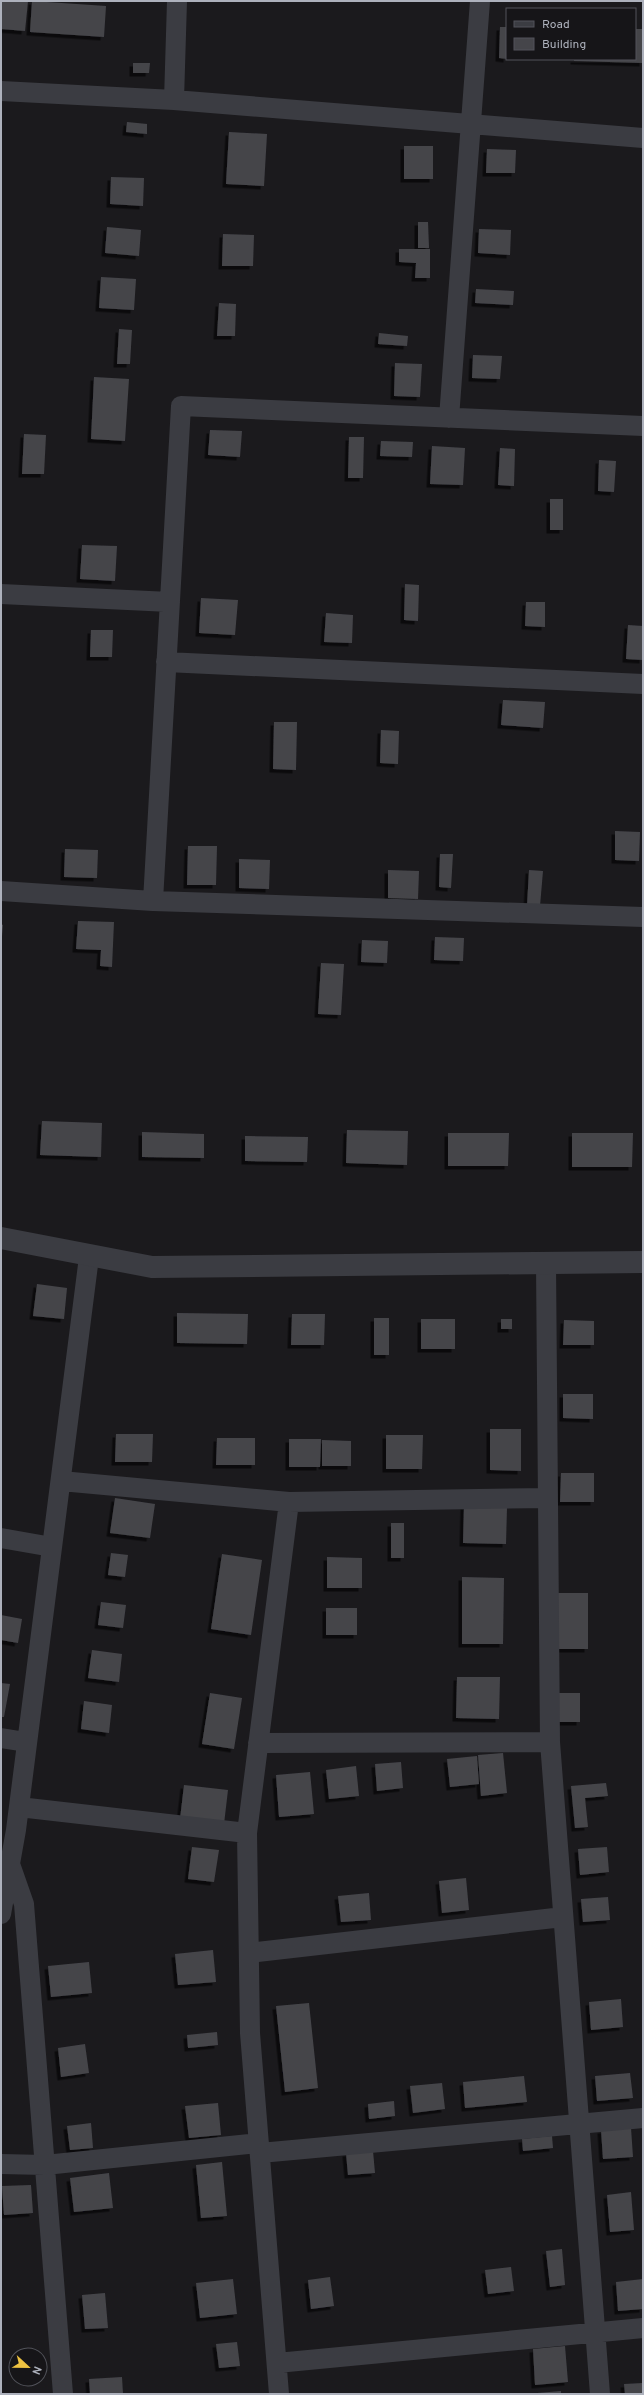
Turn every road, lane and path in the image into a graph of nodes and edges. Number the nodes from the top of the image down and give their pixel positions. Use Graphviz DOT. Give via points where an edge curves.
graph roads {
  1 [pos="177,1"];
  2 [pos="480,1"];
  3 [pos="1,91"];
  4 [pos="174,100"];
  5 [pos="471,124"];
  6 [pos="643,138"];
  7 [pos="449,418"];
  8 [pos="643,426"];
  9 [pos="1,594"];
  10 [pos="170,602"];
  11 [pos="166,662"];
  12 [pos="643,684"];
  13 [pos="1,891"];
  14 [pos="153,902"];
  15 [pos="643,917"];
  16 [pos="1,1238"];
  17 [pos="90,1257"];
  18 [pos="643,1262"];
  19 [pos="546,1263"];
  20 [pos="61,1480"];
  21 [pos="548,1498"];
  22 [pos="289,1502"];
  23 [pos="1,1538"];
  24 [pos="52,1547"];
  25 [pos="1,1738"];
  26 [pos="26,1742"];
  27 [pos="550,1742"];
  28 [pos="258,1743"];
  29 [pos="19,1808"];
  30 [pos="247,1833"];
  31 [pos="10,1863"];
  32 [pos="1,1914"];
  33 [pos="563,1917"];
  34 [pos="249,1953"];
  35 [pos="643,2118"];
  36 [pos="578,2124"];
  37 [pos="260,2148"];
  38 [pos="1,2164"];
  39 [pos="45,2165"];
  40 [pos="643,2328"];
  41 [pos="595,2333"];
  42 [pos="277,2363"];
  43 [pos="63,2394"];
  44 [pos="279,2394"];
  45 [pos="600,2394"];
  1 -- 4 [label="street"];
  2 -- 5 [label="street"];
  3 -- 4 [label="street"];
  4 -- 5 [label="street"];
  5 -- 6 [label="street"];
  5 -- 7 [label="street"];
  7 -- 8 [label="street"];
  7 -- 10 [label="street" via="180,406"];
  9 -- 10 [label="street"];
  10 -- 11 [label="street"];
  11 -- 12 [label="street"];
  11 -- 14 [label="street"];
  13 -- 14 [label="street"];
  14 -- 15 [label="street"];
  16 -- 17 [label="street"];
  17 -- 19 [label="street" via="152,1267"];
  17 -- 20 [label="street"];
  18 -- 19 [label="street"];
  19 -- 21 [label="street"];
  20 -- 22 [label="street"];
  20 -- 24 [label="street"];
  21 -- 22 [label="street"];
  21 -- 27 [label="street"];
  22 -- 28 [label="street"];
  23 -- 24 [label="street"];
  24 -- 26 [label="street"];
  25 -- 26 [label="street"];
  26 -- 29 [label="street"];
  27 -- 28 [label="street"];
  27 -- 33 [label="street"];
  28 -- 30 [label="street"];
  29 -- 30 [label="street"];
  29 -- 31 [label="street"];
  30 -- 34 [label="street"];
  31 -- 32 [label="street"];
  31 -- 39 [label="street" via="24,1904"];
  33 -- 34 [label="street"];
  33 -- 36 [label="street"];
  34 -- 37 [label="street" via="250,2033"];
  35 -- 36 [label="street"];
  36 -- 37 [label="street"];
  36 -- 41 [label="street"];
  37 -- 39 [label="street"];
  37 -- 42 [label="street"];
  38 -- 39 [label="street"];
  39 -- 43 [label="street"];
  40 -- 41 [label="street"];
  41 -- 42 [label="street"];
  41 -- 45 [label="street"];
  42 -- 44 [label="street"];
}
